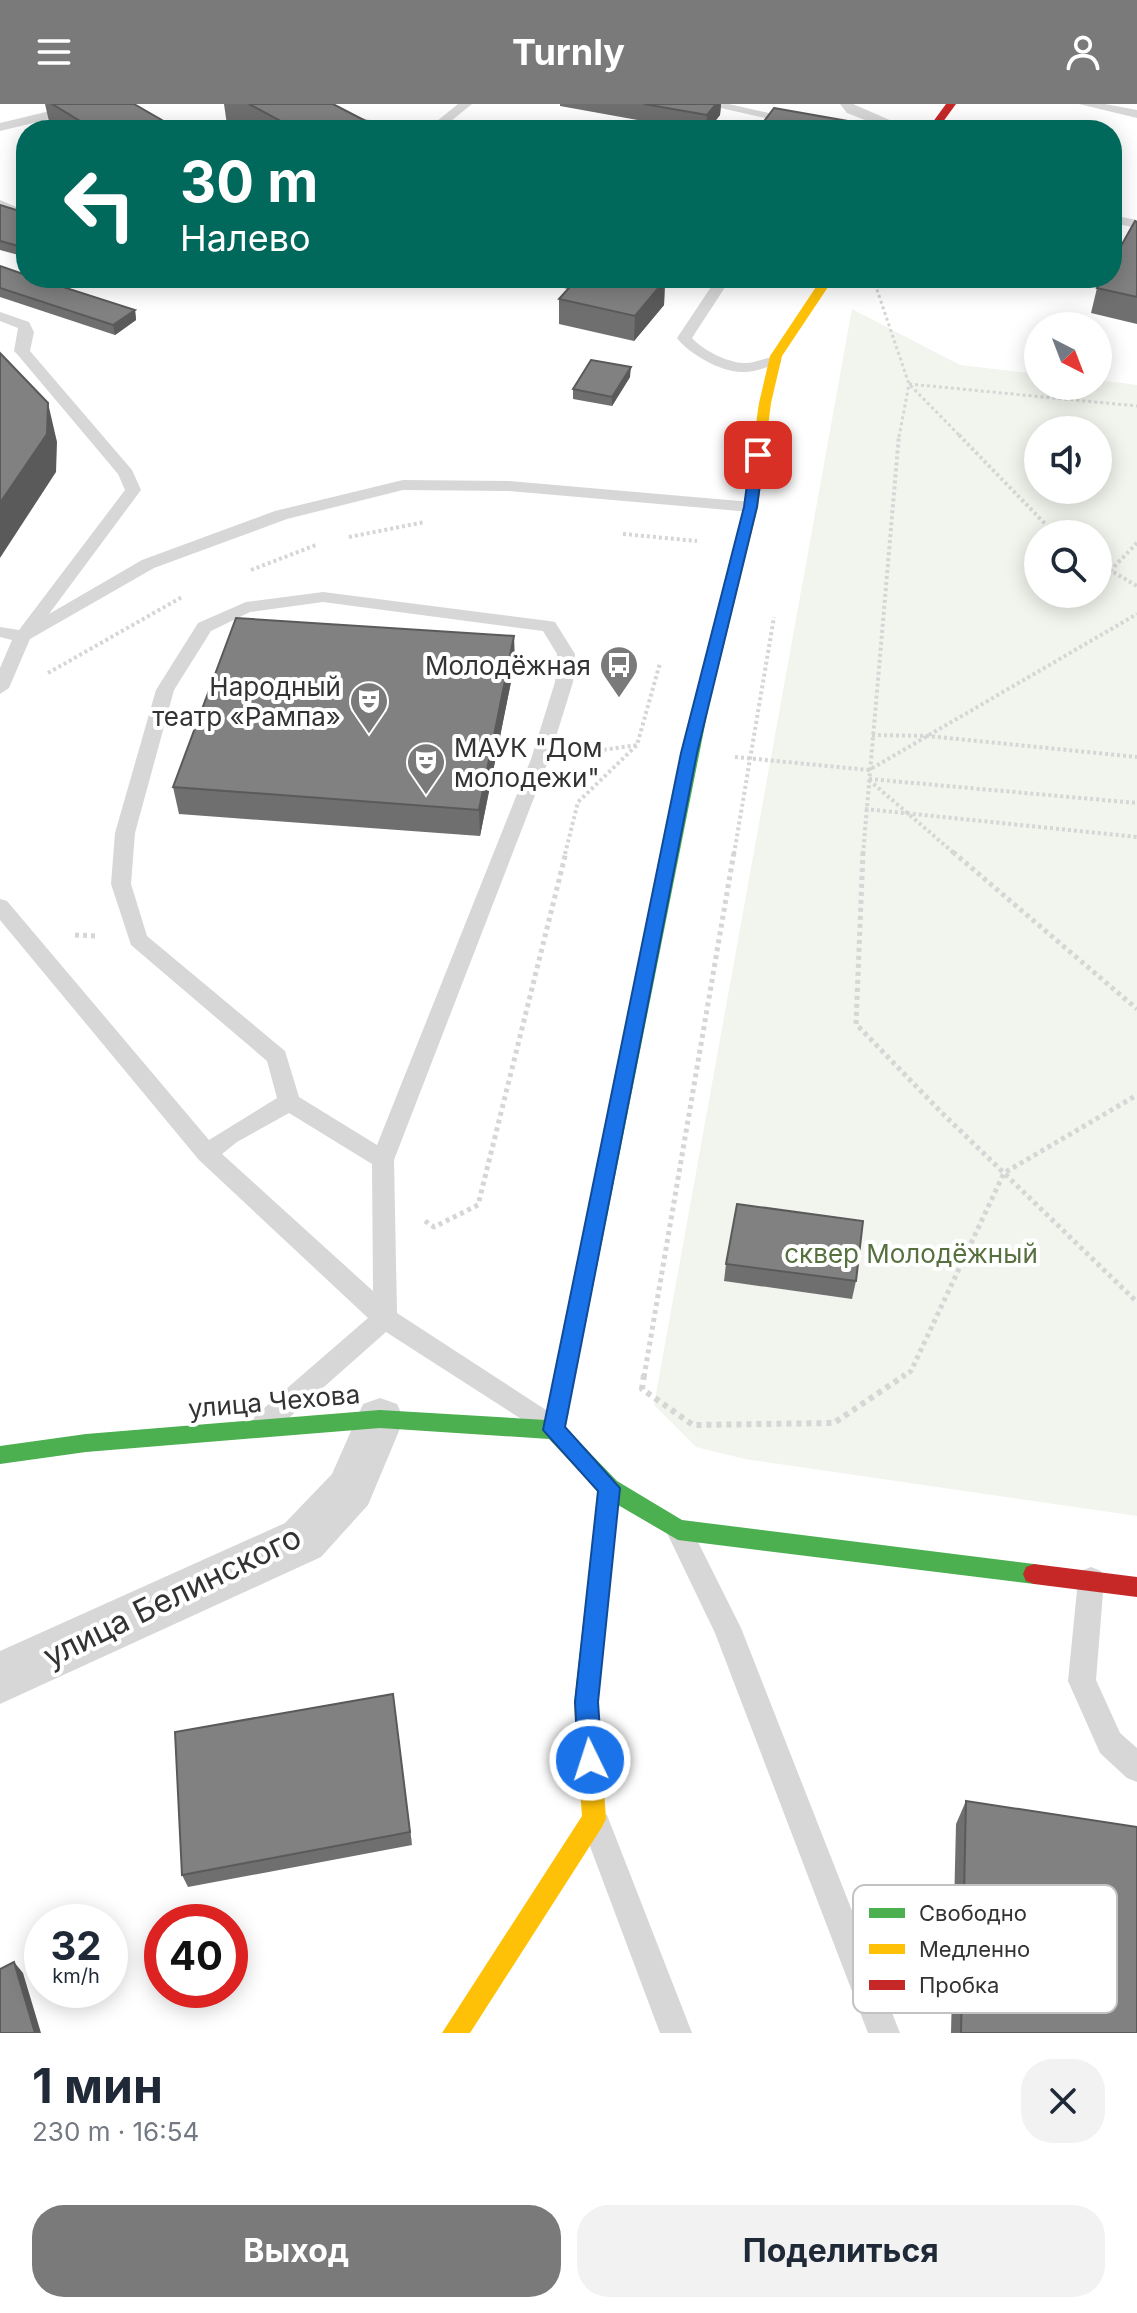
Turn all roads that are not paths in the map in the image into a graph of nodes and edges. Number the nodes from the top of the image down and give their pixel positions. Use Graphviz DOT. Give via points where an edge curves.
graph roads {
  1 [pos="289,104"];
  2 [pos="466,104"];
  3 [pos="709,104"];
  4 [pos="846,104"];
  5 [pos="1085,104"];
  6 [pos="87,105"];
  7 [pos="1137,114"];
  8 [pos="28,120"];
  9 [pos="360,120"];
  10 [pos="445,120"];
  11 [pos="793,120"];
  12 [pos="879,120"];
  13 [pos="717,288"];
  14 [pos="821,288"];
  15 [pos="0,316"];
  16 [pos="776,360"];
  17 [pos="751,507"];
  18 [pos="0,632"];
  19 [pos="23,636"];
  20 [pos="0,688"];
  21 [pos="0,906"];
  22 [pos="289,1102"];
  23 [pos="207,1154"];
  24 [pos="383,1160"];
  25 [pos="385,1318"];
  26 [pos="380,1419"];
  27 [pos="259,1429"];
  28 [pos="554,1430"];
  29 [pos="0,1455"];
  30 [pos="609,1488"];
  31 [pos="678,1530"];
  32 [pos="1091,1580"];
  33 [pos="1137,1587"];
  34 [pos="0,1678"];
  35 [pos="1137,1768"];
  36 [pos="594,1819"];
  37 [pos="853,1953"];
  38 [pos="876,2013"];
  39 [pos="455,2033"];
  40 [pos="676,2033"];
  41 [pos="884,2033"];
  1 -- 9 [label="lane"];
  2 -- 10 [label="lane"];
  3 -- 11 [label="lane"];
  4 -- 12 [label="lane"];
  5 -- 7 [label="lane"];
  6 -- 8 [label="lane"];
  13 -- 16 [label="lane" via="684,338 697,352 743,368"];
  14 -- 16 [label="street"];
  15 -- 19 [label="lane" via="24,325 22,351 126,473 133,490"];
  16 -- 17 [label="street"];
  17 -- 19 [label="lane" via="509,486 403,485 281,515 148,564"];
  17 -- 28 [label="street" via="689,753"];
  18 -- 19 [label="lane"];
  19 -- 20 [label="lane"];
  21 -- 23 [label="lane"];
  22 -- 23 [label="lane"];
  22 -- 24 [label="lane"];
  22 -- 24 [label="lane" via="277,1057 138,940 121,884 125,833 165,690 204,627 246,607 323,597 549,626 566,654 564,682 540,759"];
  23 -- 25 [label="lane"];
  24 -- 25 [label="lane"];
  25 -- 27 [label="lane"];
  25 -- 28 [label="lane"];
  26 -- 27 [label="street, улица Чехова"];
  26 -- 28 [label="street, улица Чехова"];
  26 -- 34 [label="street, улица Белинского" via="350,1489 303,1540"];
  27 -- 29 [label="street, улица Чехова"];
  28 -- 30 [label="street"];
  30 -- 31 [label="street"];
  30 -- 36 [label="street" via="586,1702"];
  31 -- 32 [label="street"];
  31 -- 37 [label="lane" via="727,1628"];
  32 -- 33 [label="street"];
  32 -- 35 [label="lane" via="1082,1681 1110,1743"];
  36 -- 39 [label="street"];
  36 -- 40 [label="lane"];
  38 -- 41 [label="lane"];
}
